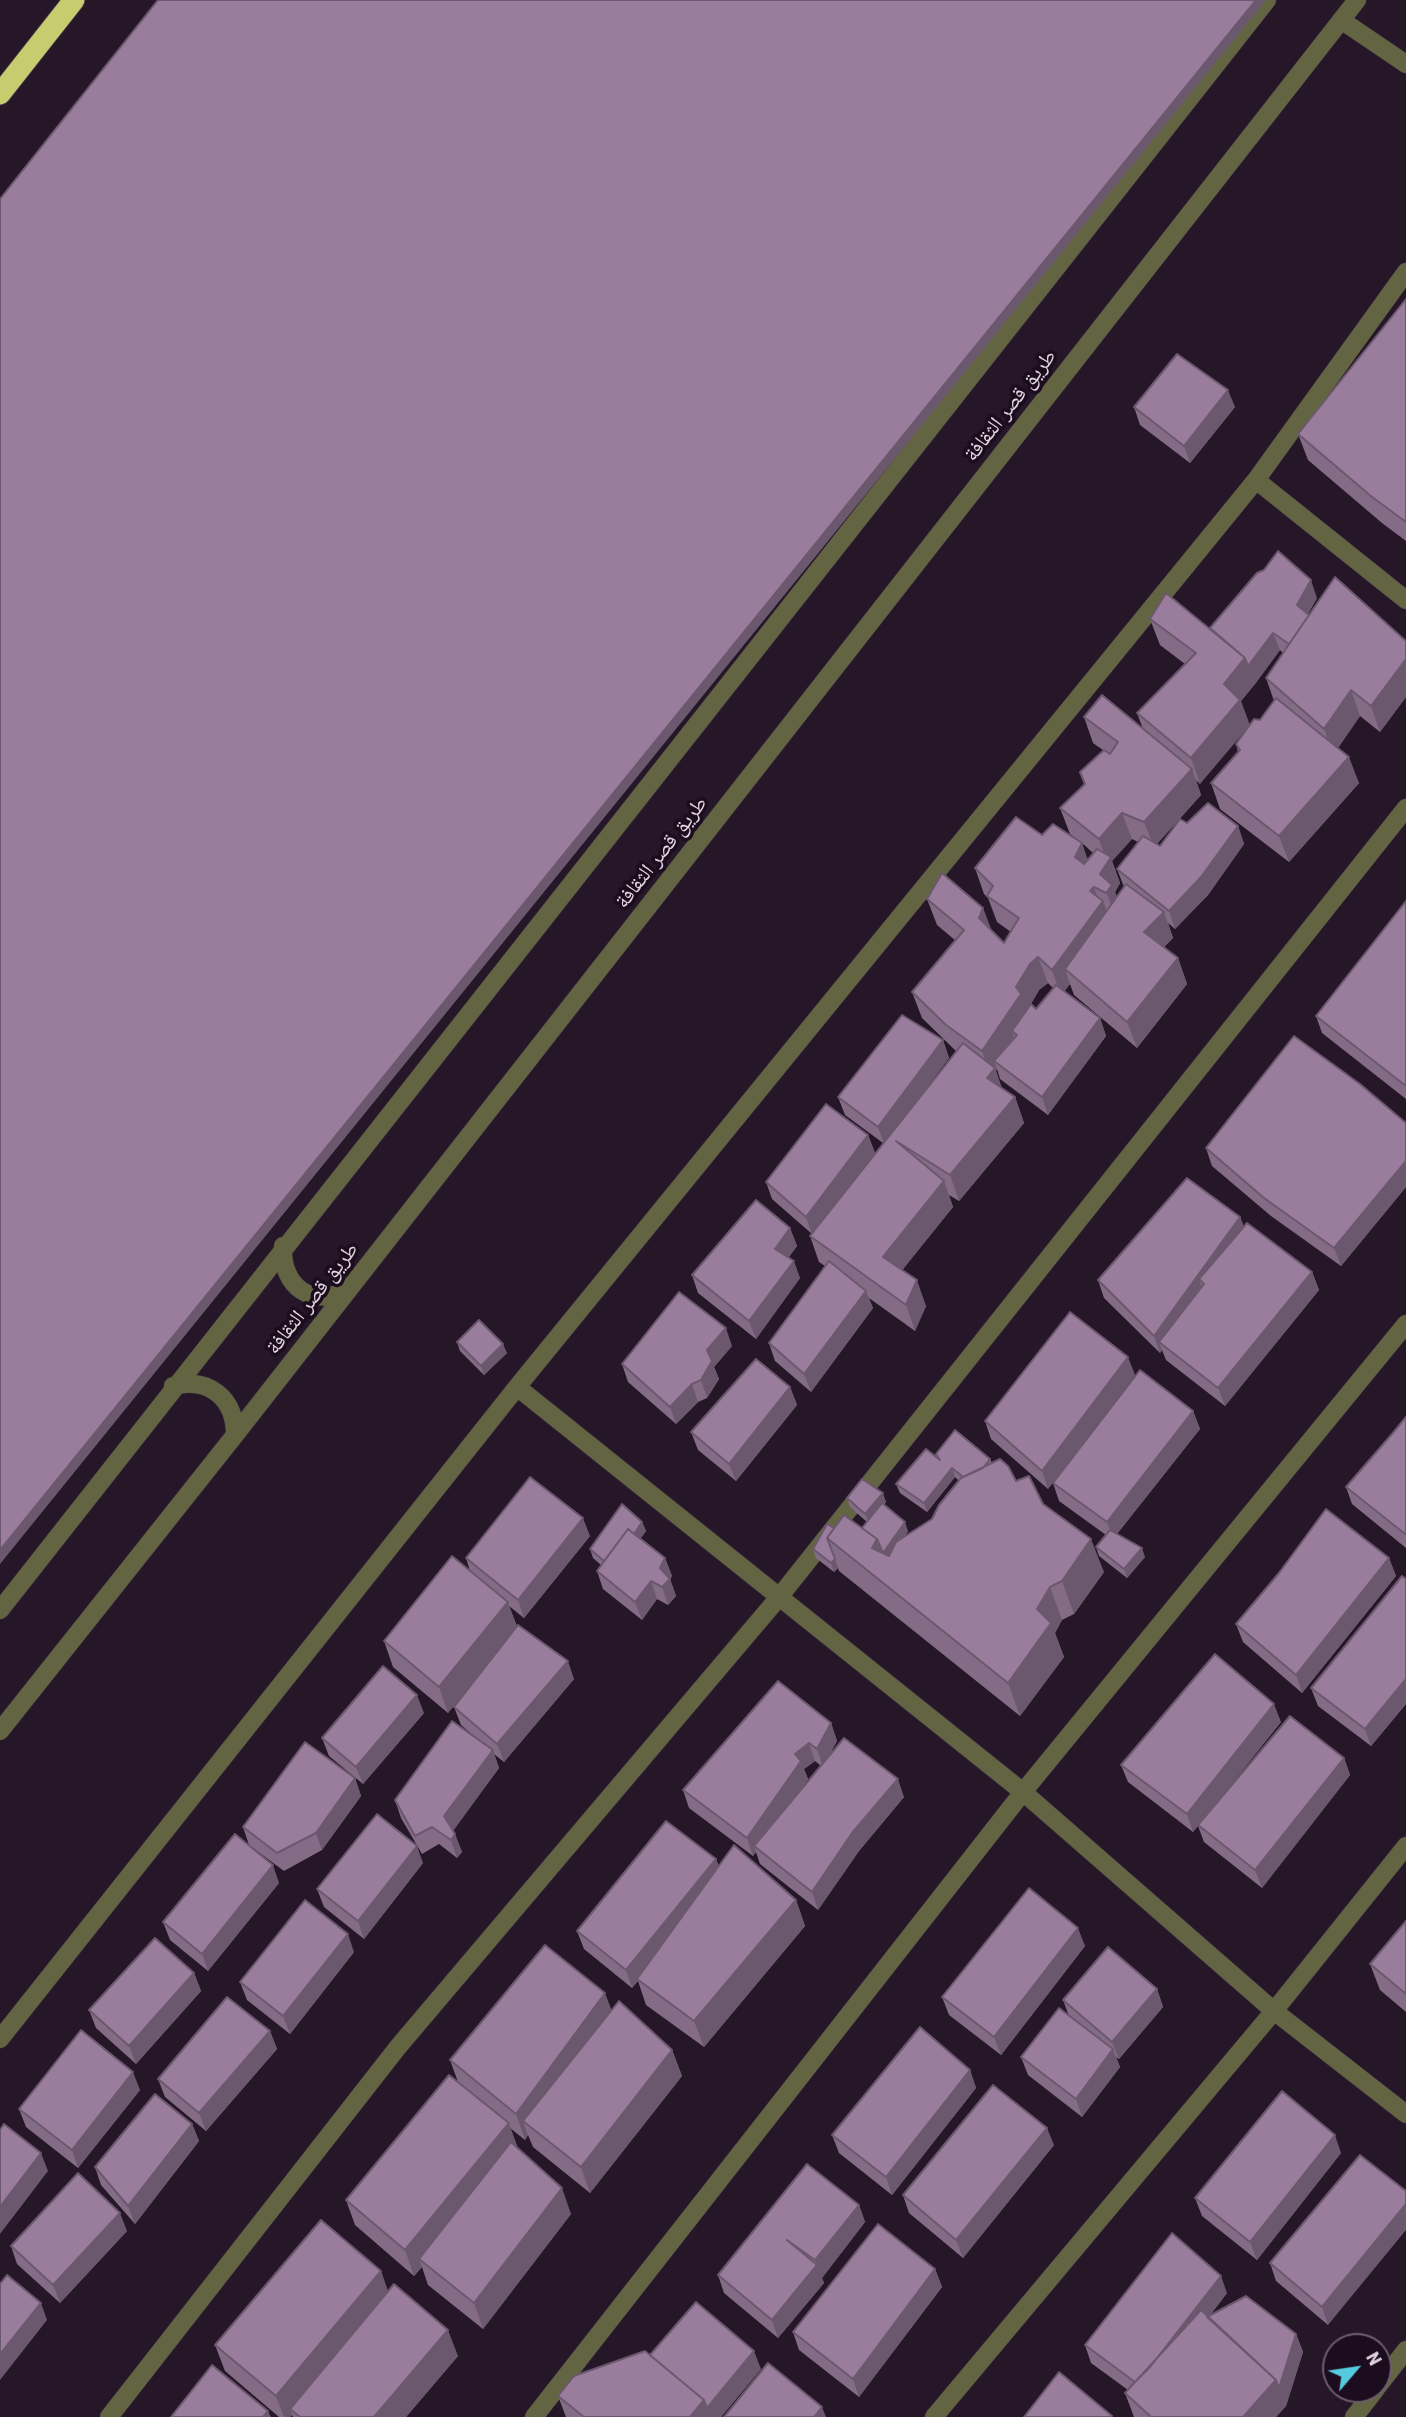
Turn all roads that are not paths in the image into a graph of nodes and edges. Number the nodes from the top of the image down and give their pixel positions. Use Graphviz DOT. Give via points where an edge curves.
graph roads {
  1 [pos="74,0"];
  2 [pos="1267,0"];
  3 [pos="1357,0"];
  4 [pos="1341,20"];
  5 [pos="1406,64"];
  6 [pos="0,93"];
  7 [pos="1406,272"];
  8 [pos="1256,480"];
  9 [pos="1406,600"];
  10 [pos="1406,808"];
  11 [pos="283,1246"];
  12 [pos="350,1288"];
  13 [pos="1406,1324"];
  14 [pos="173,1387"];
  15 [pos="517,1387"];
  16 [pos="235,1435"];
  17 [pos="780,1595"];
  18 [pos="0,1610"];
  19 [pos="0,1731"];
  20 [pos="1023,1792"];
  21 [pos="1406,1846"];
  22 [pos="1274,2011"];
  23 [pos="0,2039"];
  24 [pos="1406,2114"];
  25 [pos="1406,2350"];
  26 [pos="1392,2368"];
  27 [pos="1365,2403"];
  28 [pos="109,2417"];
  29 [pos="534,2417"];
  30 [pos="934,2417"];
  31 [pos="1354,2417"];
  1 -- 6 [label="highway"];
  2 -- 11 [label="street"];
  3 -- 4 [label="street, طريق قصر الثقافة"];
  4 -- 5 [label="street"];
  4 -- 12 [label="street, طريق قصر الثقافة"];
  7 -- 8 [label="street"];
  8 -- 9 [label="street"];
  8 -- 15 [label="street"];
  10 -- 17 [label="street"];
  11 -- 12 [label="street" via="285,1272 302,1291 327,1297"];
  11 -- 14 [label="street"];
  12 -- 16 [label="street, طريق قصر الثقافة"];
  13 -- 20 [label="street"];
  14 -- 16 [label="street" via="200,1384 224,1397 235,1421"];
  14 -- 18 [label="street"];
  15 -- 17 [label="street"];
  15 -- 23 [label="street"];
  16 -- 19 [label="street, طريق قصر الثقافة"];
  17 -- 20 [label="street"];
  17 -- 28 [label="street" via="398,2047"];
  20 -- 22 [label="street"];
  20 -- 29 [label="street"];
  21 -- 22 [label="street"];
  22 -- 24 [label="street"];
  22 -- 30 [label="street"];
  25 -- 26 [label="street"];
  27 -- 31 [label="street"];
}
